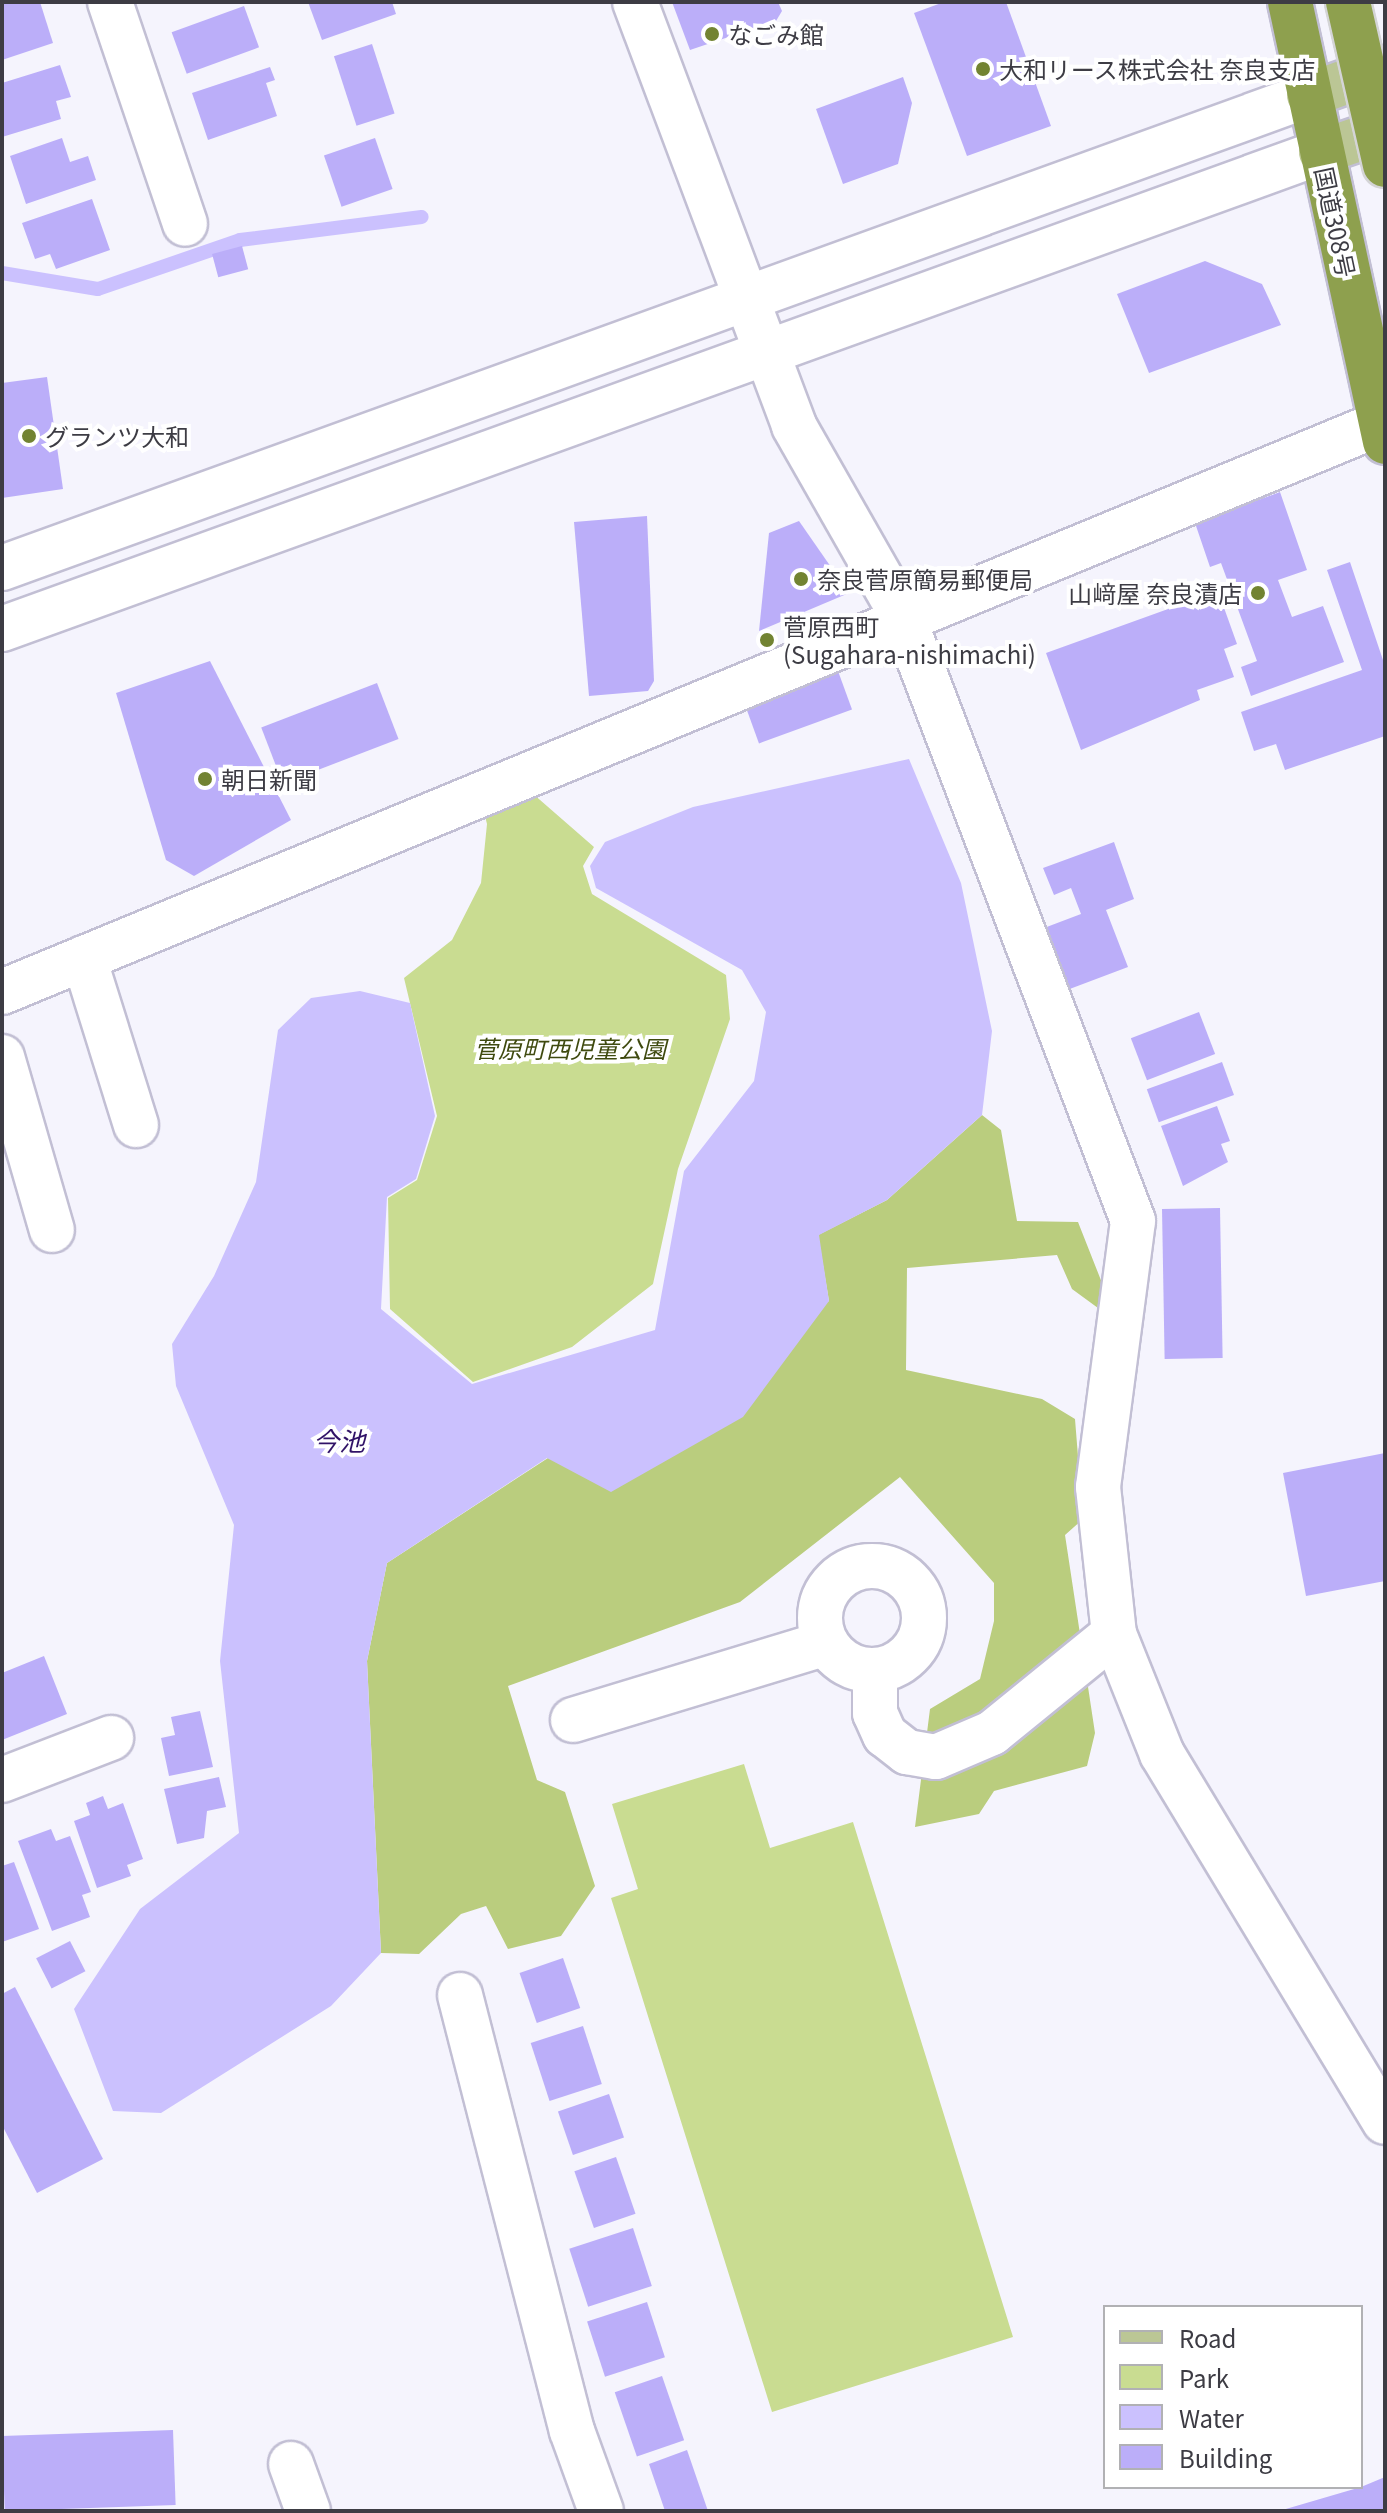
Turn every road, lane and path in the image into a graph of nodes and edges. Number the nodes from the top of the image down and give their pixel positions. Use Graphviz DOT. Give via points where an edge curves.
graph roads {
  1 [pos="635,2"];
  2 [pos="1290,2"];
  3 [pos="1348,2"];
  4 [pos="121,5"];
  5 [pos="1385,68"];
  6 [pos="1309,95"];
  7 [pos="1385,130"];
  8 [pos="1321,152"];
  9 [pos="1385,165"];
  10 [pos="185,224"];
  11 [pos="746,298"];
  12 [pos="767,352"];
  13 [pos="1383,433"];
  14 [pos="2,568"];
  15 [pos="903,617"];
  16 [pos="2,629"];
  17 [pos="84,958"];
  18 [pos="2,992"];
  19 [pos="2,1057"];
  20 [pos="136,1125"];
  21 [pos="52,1230"];
  22 [pos="1114,1634"];
  23 [pos="826,1643"];
  24 [pos="875,1671"];
  25 [pos="573,1720"];
  26 [pos="111,1738"];
  27 [pos="2,1780"];
  28 [pos="460,1995"];
  29 [pos="1385,2122"];
  30 [pos="291,2464"];
  31 [pos="308,2511"];
  32 [pos="601,2511"];
  1 -- 11 [label="street"];
  2 -- 6 [label="highway, 国道308号"];
  3 -- 9 [label="highway, bridge"];
  4 -- 10 [label="street"];
  5 -- 6 [label="main road"];
  6 -- 8 [label="highway, 国道308号"];
  6 -- 11 [label="street"];
  7 -- 8 [label="main road"];
  8 -- 12 [label="street"];
  8 -- 13 [label="highway, 国道308号"];
  11 -- 12 [label="street"];
  11 -- 14 [label="street"];
  12 -- 15 [label="street" via="794,426"];
  12 -- 16 [label="street"];
  13 -- 15 [label="street"];
  15 -- 17 [label="street"];
  15 -- 22 [label="street" via="1133,1221 1098,1487"];
  17 -- 18 [label="street"];
  17 -- 20 [label="street"];
  19 -- 21 [label="street"];
  22 -- 24 [label="street" via="992,1733 936,1757 907,1752 885,1735 875,1713"];
  22 -- 29 [label="street" via="1162,1754"];
  23 -- 24 [label="street" via="840,1660"];
  23 -- 24 [label="street" via="821,1607 844,1574 878,1566 898,1572 921,1600 921,1637 898,1664"];
  23 -- 25 [label="street"];
  26 -- 27 [label="street"];
  28 -- 32 [label="street" via="572,2431"];
  30 -- 31 [label="street"];
}
